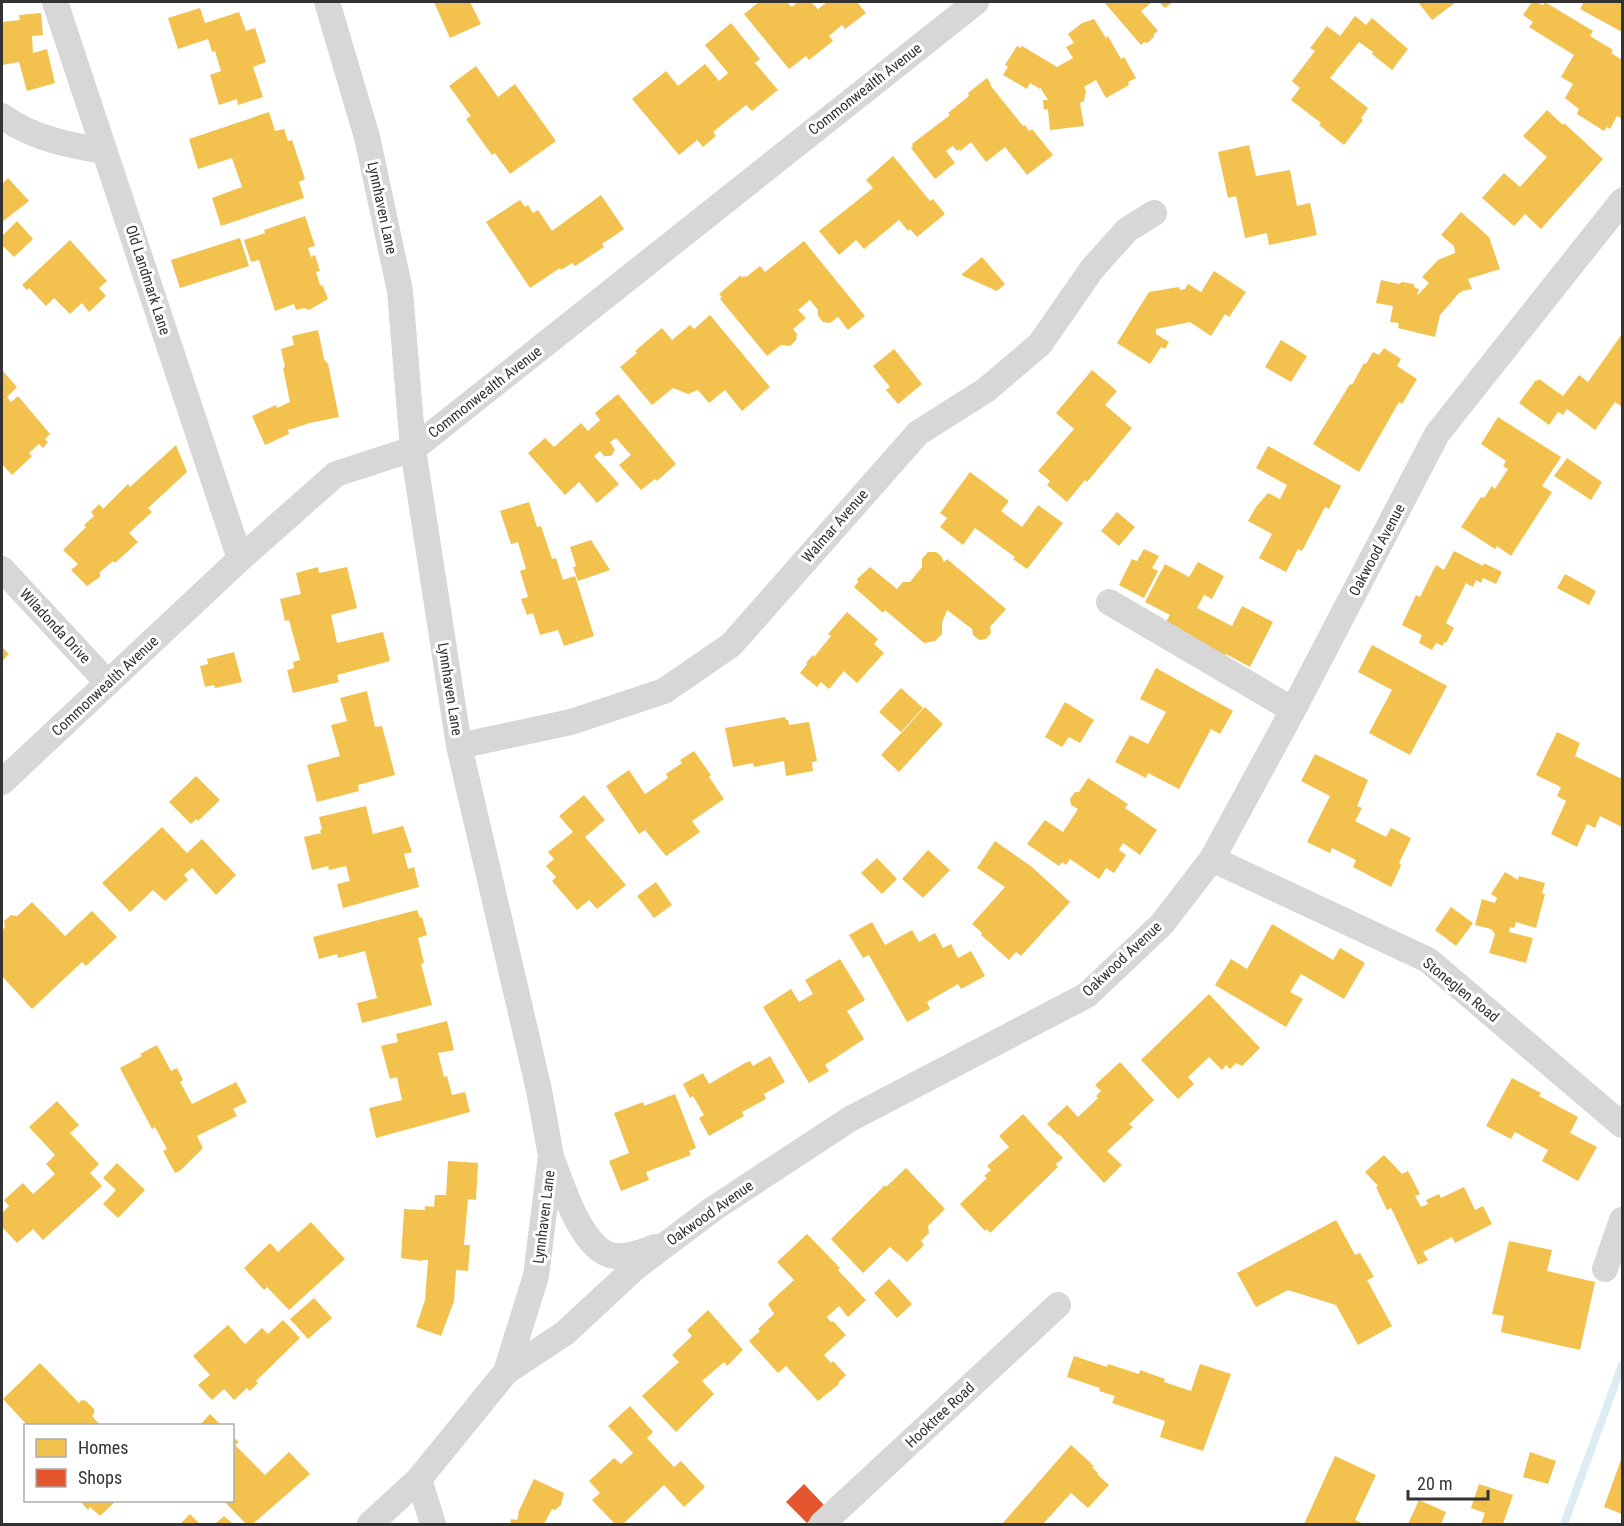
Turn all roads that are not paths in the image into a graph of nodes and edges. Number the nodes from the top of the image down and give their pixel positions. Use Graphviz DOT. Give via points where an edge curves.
graph roads {
  1 [pos="55,2"];
  2 [pos="327,2"];
  3 [pos="976,2"];
  4 [pos="2,116"];
  5 [pos="104,150"];
  6 [pos="1623,201"];
  7 [pos="1154,213"];
  8 [pos="413,449"];
  9 [pos="240,559"];
  10 [pos="2,569"];
  11 [pos="1109,603"];
  12 [pos="108,683"];
  13 [pos="1293,710"];
  14 [pos="459,746"];
  15 [pos="2,782"];
  16 [pos="1212,859"];
  17 [pos="1623,1125"];
  18 [pos="551,1156"];
  19 [pos="1623,1220"];
  20 [pos="672,1240"];
  21 [pos="1605,1269"];
  22 [pos="1058,1305"];
  23 [pos="506,1372"];
  24 [pos="419,1479"];
  25 [pos="370,1524"];
  26 [pos="433,1524"];
  27 [pos="822,1524"];
  1 -- 5 [label="street, Old Landmark Lane"];
  2 -- 8 [label="street, Lynnhaven Lane" via="367,137 400,291"];
  3 -- 8 [label="street, Commonwealth Avenue"];
  4 -- 5 [label="street" via="59,144"];
  5 -- 9 [label="street, Old Landmark Lane"];
  6 -- 13 [label="street, Oakwood Avenue" via="1437,434"];
  7 -- 14 [label="street, Walmar Avenue" via="1127,230 1092,269 1040,344 986,390 918,433 731,645 664,691 571,722"];
  8 -- 9 [label="street, Commonwealth Avenue" via="336,474"];
  8 -- 14 [label="street, Lynnhaven Lane"];
  9 -- 12 [label="street, Commonwealth Avenue"];
  10 -- 12 [label="street, Wiladonda Drive"];
  11 -- 13 [label="street"];
  12 -- 15 [label="street, Commonwealth Avenue"];
  13 -- 16 [label="street, Oakwood Avenue"];
  14 -- 18 [label="street, Lynnhaven Lane"];
  16 -- 17 [label="street, Stoneglen Road" via="1428,960"];
  16 -- 20 [label="street, Oakwood Avenue" via="1162,924 1087,995 850,1119 712,1209"];
  18 -- 20 [label="street" via="571,1207 596,1247 610,1255 633,1255"];
  18 -- 23 [label="street, Lynnhaven Lane" via="536,1276"];
  19 -- 21 [label="street"];
  20 -- 23 [label="street, Oakwood Avenue" via="636,1267 565,1333"];
  22 -- 27 [label="street, Hooktree Road"];
  23 -- 24 [label="street, Oakwood Avenue"];
  24 -- 25 [label="street, Oakwood Avenue"];
  24 -- 26 [label="street"];
}
